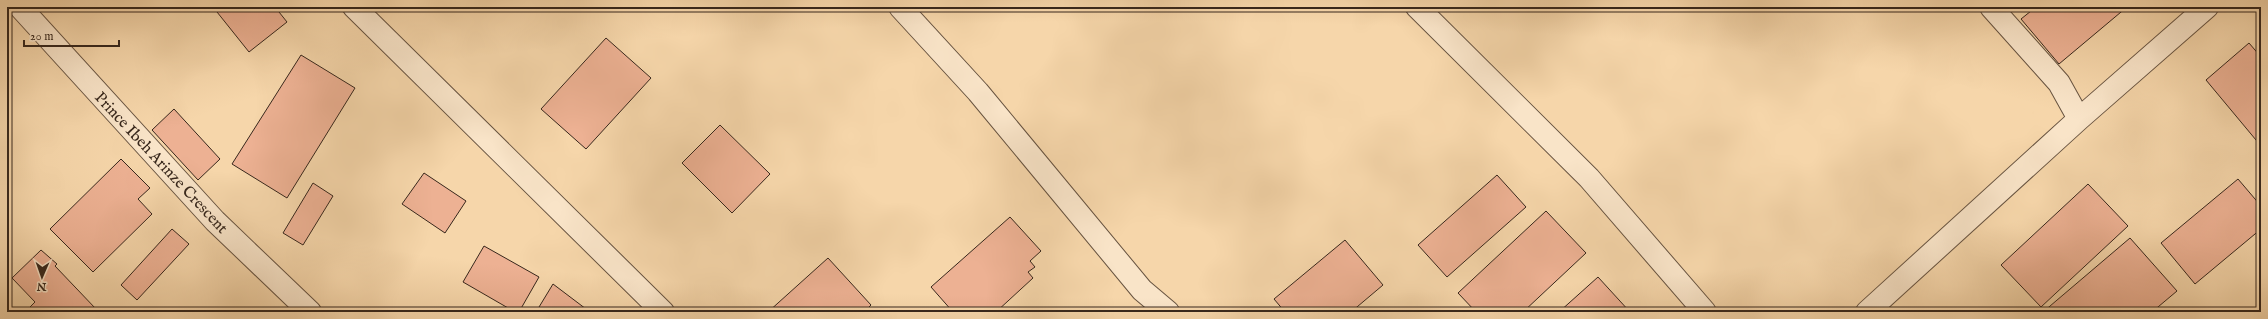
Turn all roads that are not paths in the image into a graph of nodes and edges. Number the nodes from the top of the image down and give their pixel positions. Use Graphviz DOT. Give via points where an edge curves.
graph roads {
  1 [pos="20,7"];
  2 [pos="354,7"];
  3 [pos="900,7"];
  4 [pos="1417,7"];
  5 [pos="1991,7"];
  6 [pos="2207,7"];
  7 [pos="2079,119"];
  8 [pos="310,312"];
  9 [pos="663,312"];
  10 [pos="1168,312"];
  11 [pos="1705,312"];
  12 [pos="1867,312"];
  1 -- 8 [label="street, Prince Ibeh Arinze Crescent" via="215,221"];
  2 -- 9 [label="street"];
  3 -- 10 [label="street" via="978,92 1142,290"];
  4 -- 11 [label="street" via="1589,178"];
  5 -- 7 [label="street" via="2059,83"];
  6 -- 7 [label="street"];
  7 -- 12 [label="street"];
}
